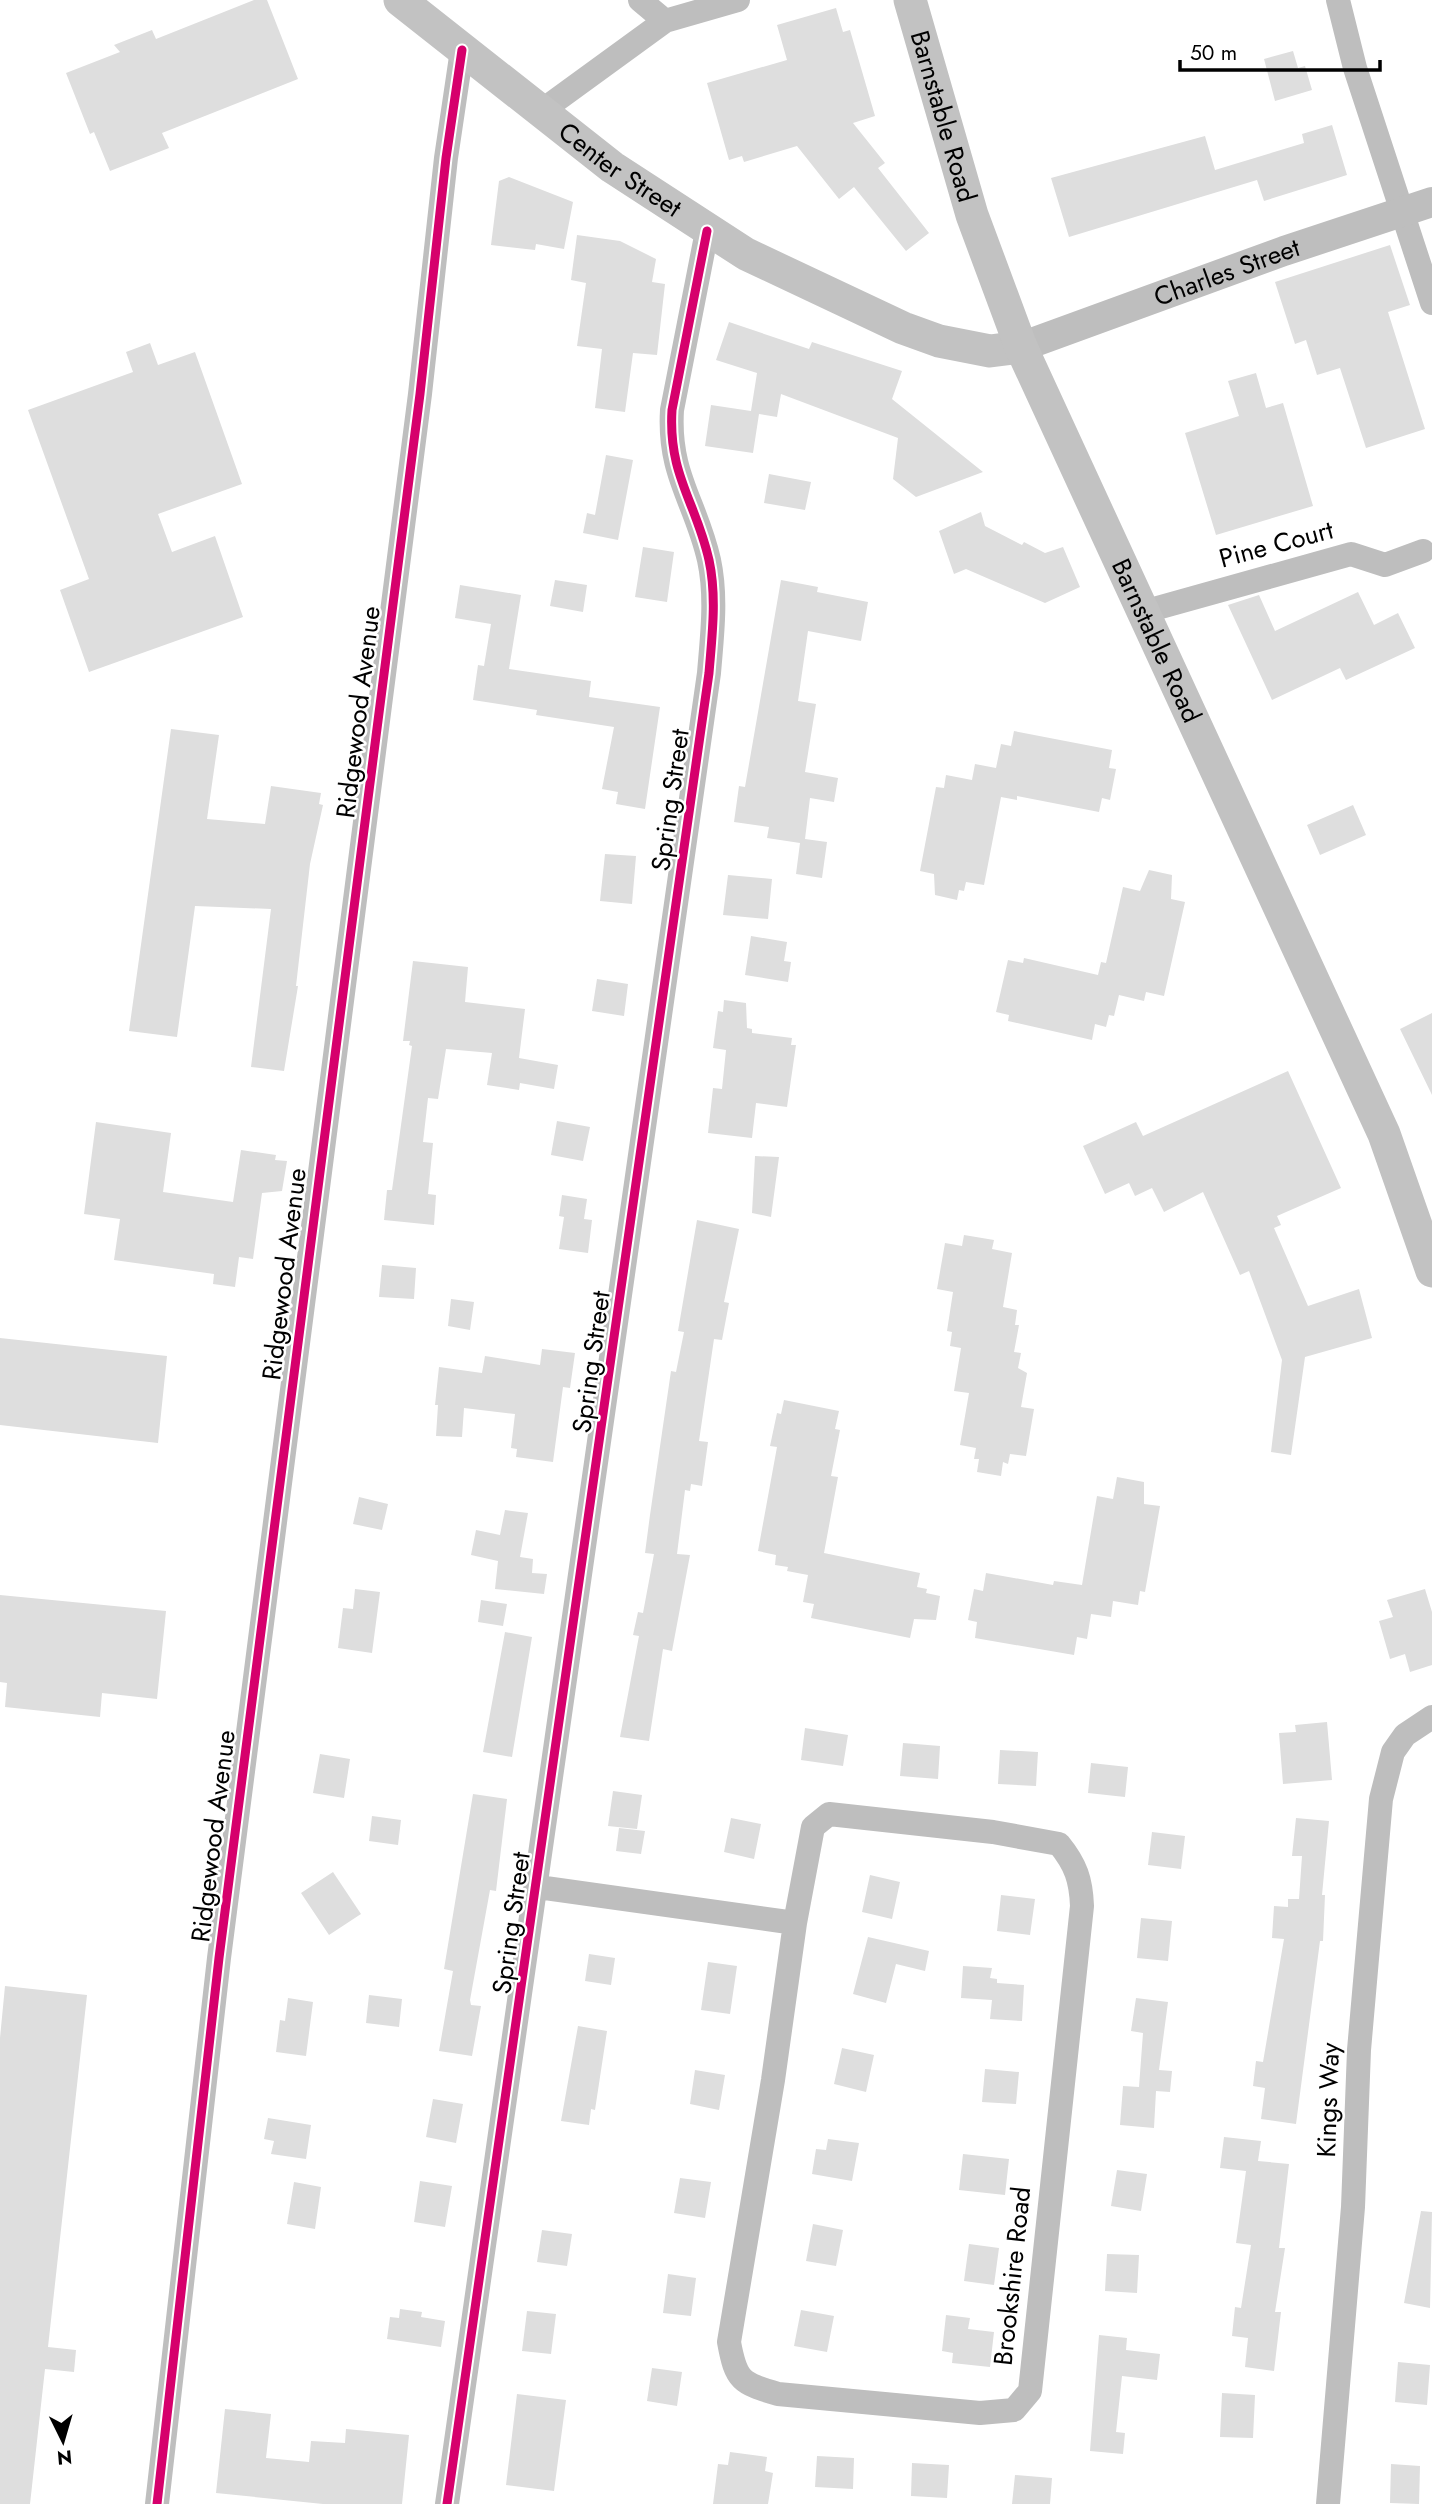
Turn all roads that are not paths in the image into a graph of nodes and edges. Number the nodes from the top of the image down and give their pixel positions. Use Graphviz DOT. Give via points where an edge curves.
graph roads {
  1 [pos="400,0"];
  2 [pos="640,0"];
  3 [pos="738,0"];
  4 [pos="910,0"];
  5 [pos="1338,0"];
  6 [pos="665,21"];
  7 [pos="463,50"];
  8 [pos="540,113"];
  9 [pos="1432,202"];
  10 [pos="1400,211"];
  11 [pos="708,231"];
  12 [pos="1432,303"];
  13 [pos="1021,347"];
  14 [pos="1423,551"];
  15 [pos="1143,612"];
  16 [pos="1432,1271"];
  17 [pos="1432,1717"];
  18 [pos="538,1887"];
  19 [pos="795,1923"];
  20 [pos="157,2504"];
  21 [pos="447,2504"];
  22 [pos="1328,2504"];
  1 -- 7 [label="main road, Center Street"];
  2 -- 6 [label="street"];
  3 -- 6 [label="street"];
  4 -- 13 [label="main road, Barnstable Road" via="972,215"];
  5 -- 10 [label="street"];
  6 -- 8 [label="street"];
  7 -- 8 [label="main road, Center Street"];
  7 -- 20 [label="street, Ridgewood Avenue" via="222,1931"];
  8 -- 11 [label="main road, Center Street"];
  9 -- 10 [label="street, Charles Street"];
  10 -- 12 [label="street"];
  10 -- 13 [label="street, Charles Street"];
  11 -- 13 [label="main road, Center Street" via="746,254 903,328 990,351"];
  11 -- 18 [label="street, Spring Street" via="671,439 675,464 709,560 709,673"];
  13 -- 15 [label="main road, Barnstable Road"];
  14 -- 15 [label="street, Pine Court" via="1385,565 1351,554"];
  15 -- 16 [label="main road, Barnstable Road" via="1384,1134"];
  17 -- 22 [label="street, Kings Way" via="1405,1735 1393,1752 1381,1799"];
  18 -- 19 [label="street"];
  18 -- 21 [label="street, Spring Street"];
  19 -- 19 [label="street, Brookshire Road" via="729,2342 734,2370 750,2386 778,2394 980,2413 1014,2410 1030,2391 1082,1906 1081,1881 1072,1860 1059,1844 829,1814 813,1827"];
}
